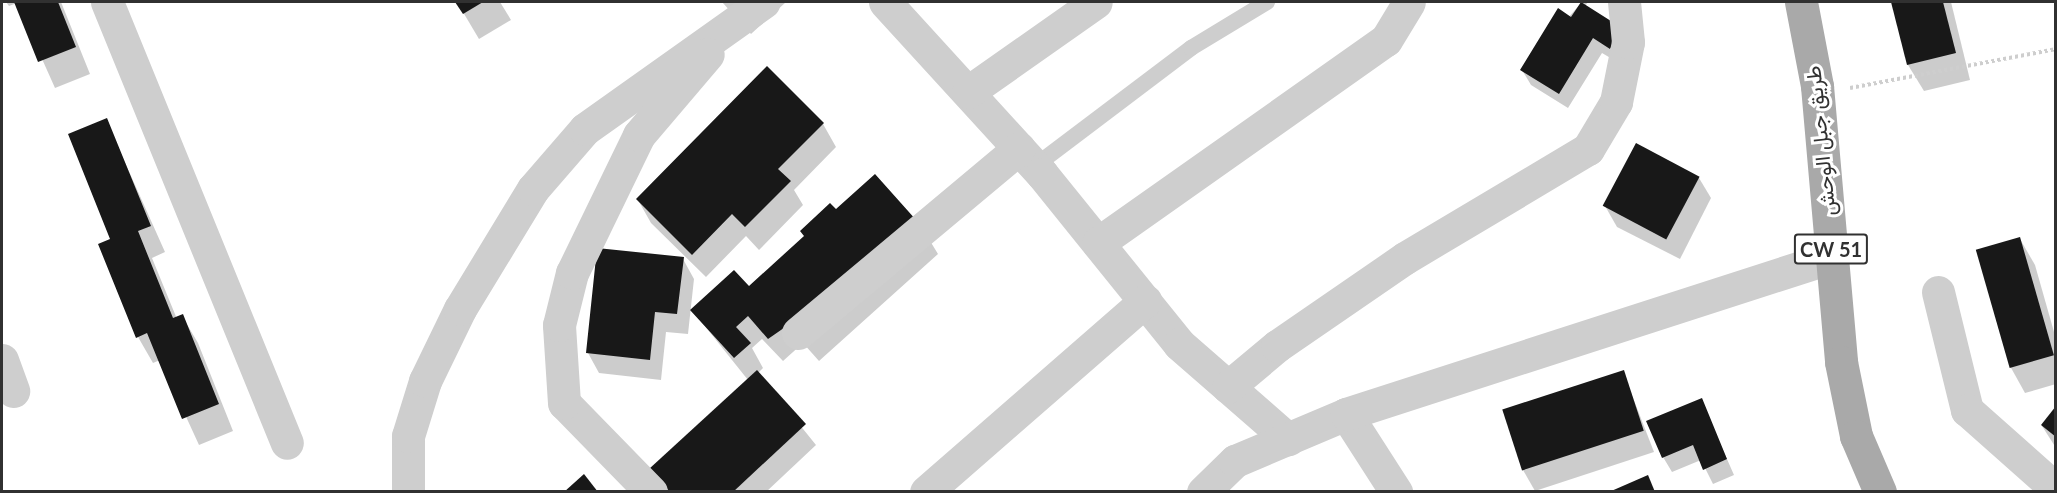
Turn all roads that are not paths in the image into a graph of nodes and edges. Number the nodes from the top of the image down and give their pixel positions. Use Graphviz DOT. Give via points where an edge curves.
graph roads {
  1 [pos="107,2"];
  2 [pos="764,2"];
  3 [pos="885,2"];
  4 [pos="1095,2"];
  5 [pos="1267,2"];
  6 [pos="1624,2"];
  7 [pos="1801,2"];
  8 [pos="1406,3"];
  9 [pos="736,20"];
  10 [pos="968,92"];
  11 [pos="1027,157"];
  12 [pos="1098,243"];
  13 [pos="1832,257"];
  14 [pos="1938,292"];
  15 [pos="1144,301"];
  16 [pos="798,333"];
  17 [pos="2,360"];
  18 [pos="1228,387"];
  19 [pos="13,391"];
  20 [pos="1346,414"];
  21 [pos="1288,439"];
  22 [pos="287,443"];
  23 [pos="2055,489"];
  24 [pos="408,492"];
  25 [pos="651,492"];
  26 [pos="926,492"];
  27 [pos="1203,492"];
  28 [pos="1396,492"];
  29 [pos="1880,492"];
  1 -- 22 [label="street"];
  2 -- 9 [label="street"];
  3 -- 10 [label="street"];
  4 -- 10 [label="street"];
  5 -- 11 [label="lane"];
  6 -- 18 [label="street" via="1628,42 1617,102 1588,149 1405,258 1277,346"];
  7 -- 13 [label="main road, طريق جبل الوحش / CW 51" via="1817,86"];
  8 -- 12 [label="street" via="1386,40"];
  9 -- 24 [label="street" via="585,129 533,189 460,309 425,381 408,436"];
  9 -- 25 [label="street" via="639,135 572,273 559,325 564,403"];
  10 -- 11 [label="street"];
  11 -- 12 [label="street"];
  11 -- 16 [label="street"];
  12 -- 15 [label="street"];
  13 -- 20 [label="street"];
  13 -- 29 [label="main road, طريق جبل الوحش / CW 51" via="1841,362 1856,436"];
  14 -- 23 [label="street" via="1967,410"];
  15 -- 18 [label="street" via="1179,344"];
  15 -- 26 [label="street"];
  17 -- 19 [label="street"];
  18 -- 21 [label="street"];
  20 -- 21 [label="street"];
  20 -- 28 [label="street"];
  21 -- 27 [label="street" via="1235,461"];
}
